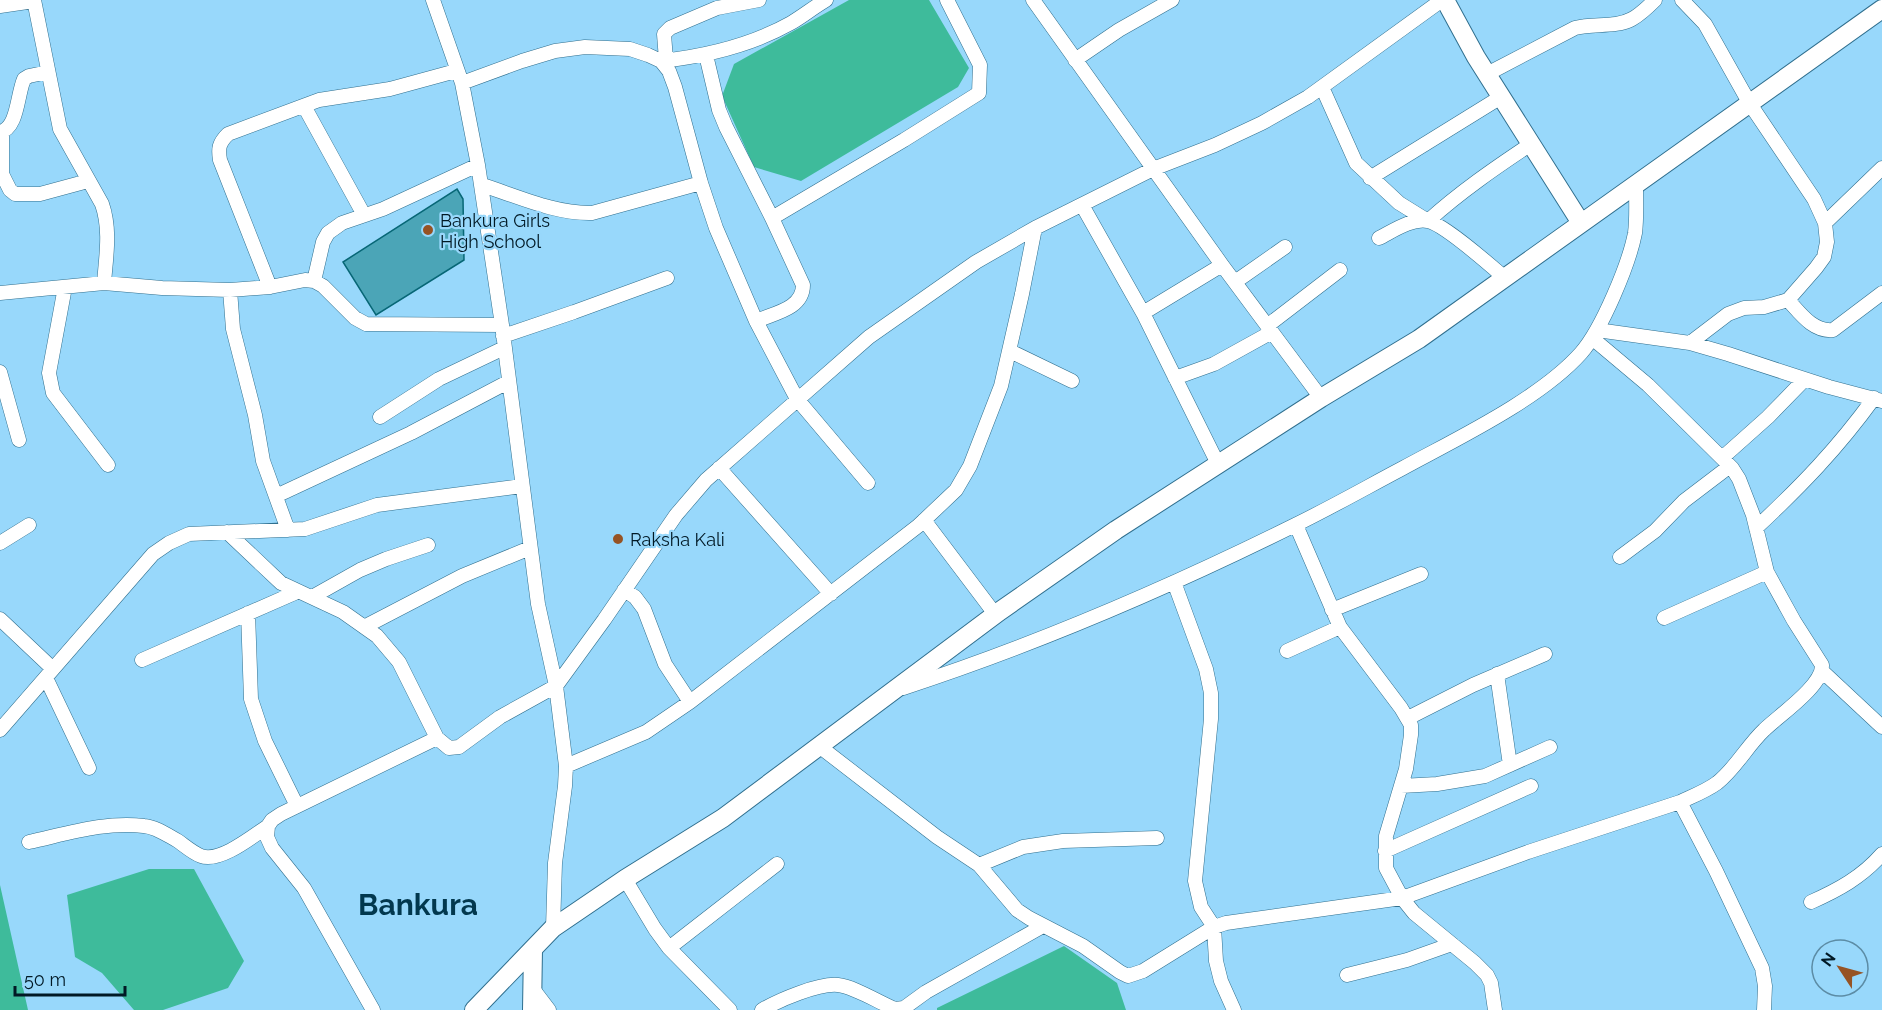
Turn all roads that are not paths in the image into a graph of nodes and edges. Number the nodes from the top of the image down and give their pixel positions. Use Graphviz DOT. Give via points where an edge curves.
graph roads {
  1 [pos="433,0"];
  2 [pos="759,0"];
  3 [pos="826,0"];
  4 [pos="946,0"];
  5 [pos="1033,0"];
  6 [pos="1172,0"];
  7 [pos="1444,0"];
  8 [pos="1655,0"];
  9 [pos="1875,0"];
  10 [pos="34,1"];
  11 [pos="1684,1"];
  12 [pos="0,6"];
  13 [pos="1882,9"];
  14 [pos="706,55"];
  15 [pos="1075,60"];
  16 [pos="664,61"];
  17 [pos="48,72"];
  18 [pos="1486,74"];
  19 [pos="459,77"];
  20 [pos="1322,87"];
  21 [pos="1501,97"];
  22 [pos="1750,104"];
  23 [pos="304,106"];
  24 [pos="1,133"];
  25 [pos="1531,144"];
  26 [pos="478,165"];
  27 [pos="1882,168"];
  28 [pos="1153,169"];
  29 [pos="1370,177"];
  30 [pos="88,181"];
  31 [pos="701,183"];
  32 [pos="482,185"];
  33 [pos="1636,186"];
  34 [pos="1082,205"];
  35 [pos="364,215"];
  36 [pos="772,218"];
  37 [pos="1428,221"];
  38 [pos="1581,223"];
  39 [pos="1825,224"];
  40 [pos="1035,228"];
  41 [pos="1379,238"];
  42 [pos="1285,247"];
  43 [pos="1222,265"];
  44 [pos="1340,270"];
  45 [pos="666,278"];
  46 [pos="1505,278"];
  47 [pos="314,281"];
  48 [pos="1235,282"];
  49 [pos="104,283"];
  50 [pos="65,287"];
  51 [pos="270,287"];
  52 [pos="230,290"];
  53 [pos="0,293"];
  54 [pos="1882,294"];
  55 [pos="1788,300"];
  56 [pos="1143,313"];
  57 [pos="756,321"];
  58 [pos="1270,329"];
  59 [pos="1595,334"];
  60 [pos="503,336"];
  61 [pos="1690,343"];
  62 [pos="1010,351"];
  63 [pos="0,372"];
  64 [pos="1175,378"];
  65 [pos="1804,380"];
  66 [pos="1072,381"];
  67 [pos="508,382"];
  68 [pos="1321,398"];
  69 [pos="797,399"];
  70 [pos="1878,400"];
  71 [pos="380,417"];
  72 [pos="19,440"];
  73 [pos="1726,462"];
  74 [pos="1218,464"];
  75 [pos="108,465"];
  76 [pos="719,468"];
  77 [pos="868,483"];
  78 [pos="522,486"];
  79 [pos="276,496"];
  80 [pos="924,520"];
  81 [pos="29,525"];
  82 [pos="1296,525"];
  83 [pos="1756,528"];
  84 [pos="288,530"];
  85 [pos="226,532"];
  86 [pos="0,543"];
  87 [pos="428,545"];
  88 [pos="530,548"];
  89 [pos="1620,557"];
  90 [pos="1767,572"];
  91 [pos="1421,574"];
  92 [pos="1174,582"];
  93 [pos="624,591"];
  94 [pos="297,592"];
  95 [pos="831,594"];
  96 [pos="312,597"];
  97 [pos="1332,610"];
  98 [pos="248,613"];
  99 [pos="995,614"];
  100 [pos="1664,618"];
  101 [pos="0,619"];
  102 [pos="364,627"];
  103 [pos="1340,627"];
  104 [pos="1287,651"];
  105 [pos="1545,654"];
  106 [pos="142,660"];
  107 [pos="1822,671"];
  108 [pos="49,673"];
  109 [pos="1497,674"];
  110 [pos="556,686"];
  111 [pos="889,693"];
  112 [pos="690,702"];
  113 [pos="1408,718"];
  114 [pos="1882,727"];
  115 [pos="0,730"];
  116 [pos="437,738"];
  117 [pos="819,746"];
  118 [pos="1550,747"];
  119 [pos="1510,765"];
  120 [pos="566,766"];
  121 [pos="89,768"];
  122 [pos="1401,786"];
  123 [pos="1531,786"];
  124 [pos="1680,802"];
  125 [pos="297,806"];
  126 [pos="268,826"];
  127 [pos="1157,838"];
  128 [pos="29,842"];
  129 [pos="1385,850"];
  130 [pos="1880,861"];
  131 [pos="777,864"];
  132 [pos="979,865"];
  133 [pos="625,879"];
  134 [pos="1402,898"];
  135 [pos="1811,902"];
  136 [pos="1043,926"];
  137 [pos="1214,927"];
  138 [pos="553,928"];
  139 [pos="1452,944"];
  140 [pos="669,948"];
  141 [pos="533,949"];
  142 [pos="1347,975"];
  143 [pos="533,989"];
  144 [pos="905,1009"];
  145 [pos="373,1010"];
  146 [pos="474,1010"];
  147 [pos="532,1010"];
  148 [pos="549,1010"];
  149 [pos="730,1010"];
  150 [pos="762,1010"];
  151 [pos="1234,1010"];
  152 [pos="1495,1010"];
  153 [pos="1764,1010"];
  1 -- 19 [label="street"];
  2 -- 16 [label="street" via="717,8 670,28 664,34"];
  3 -- 14 [label="street" via="773,32"];
  4 -- 36 [label="street" via="980,65 979,93"];
  5 -- 15 [label="street"];
  6 -- 15 [label="street"];
  7 -- 18 [label="street"];
  7 -- 20 [label="street"];
  8 -- 18 [label="street" via="1633,18 1616,24 1575,28"];
  9 -- 13 [label="street"];
  10 -- 12 [label="street"];
  10 -- 17 [label="street"];
  11 -- 22 [label="street" via="1705,24"];
  13 -- 22 [label="street"];
  14 -- 16 [label="street"];
  14 -- 36 [label="street" via="723,118"];
  15 -- 28 [label="street"];
  16 -- 19 [label="street" via="630,49 585,46"];
  16 -- 31 [label="street"];
  17 -- 24 [label="street" via="24,79 12,123"];
  17 -- 30 [label="street" via="60,129"];
  18 -- 21 [label="street"];
  19 -- 23 [label="street"];
  19 -- 26 [label="street"];
  20 -- 28 [label="street" via="1262,123"];
  20 -- 29 [label="street" via="1356,163"];
  21 -- 25 [label="street"];
  21 -- 29 [label="street"];
  22 -- 33 [label="street"];
  22 -- 39 [label="street" via="1815,199"];
  23 -- 35 [label="street"];
  23 -- 51 [label="street" via="228,134 218,149"];
  24 -- 30 [label="street" via="2,174 15,194 40,194"];
  25 -- 37 [label="street"];
  25 -- 38 [label="street"];
  26 -- 32 [label="street"];
  26 -- 35 [label="street"];
  27 -- 39 [label="street"];
  28 -- 34 [label="street"];
  28 -- 43 [label="street"];
  29 -- 37 [label="street" via="1399,203"];
  30 -- 49 [label="street" via="106,217"];
  31 -- 32 [label="street" via="592,213 553,208"];
  31 -- 57 [label="street"];
  32 -- 60 [label="street"];
  33 -- 38 [label="street"];
  33 -- 59 [label="street" via="1635,232 1621,276"];
  34 -- 40 [label="street"];
  34 -- 56 [label="street"];
  35 -- 47 [label="street" via="328,233"];
  36 -- 57 [label="street" via="803,291 793,306"];
  37 -- 41 [label="street" via="1407,224"];
  37 -- 46 [label="street"];
  38 -- 46 [label="street"];
  39 -- 55 [label="street" via="1824,256"];
  40 -- 62 [label="street"];
  40 -- 69 [label="street" via="976,262 869,337"];
  42 -- 48 [label="street"];
  43 -- 48 [label="street"];
  43 -- 56 [label="street"];
  44 -- 58 [label="street"];
  45 -- 60 [label="street"];
  46 -- 68 [label="street" via="1419,339"];
  47 -- 51 [label="street"];
  47 -- 60 [label="street" via="366,324"];
  48 -- 58 [label="street"];
  49 -- 50 [label="street"];
  49 -- 52 [label="street"];
  50 -- 53 [label="street"];
  50 -- 75 [label="street" via="50,385 52,393"];
  51 -- 52 [label="street"];
  52 -- 79 [label="street" via="233,329 263,461"];
  54 -- 55 [label="street" via="1833,330 1826,331"];
  55 -- 61 [label="street" via="1728,314"];
  56 -- 64 [label="street"];
  57 -- 69 [label="street"];
  58 -- 64 [label="street" via="1214,364"];
  58 -- 68 [label="street"];
  59 -- 61 [label="street"];
  59 -- 73 [label="street"];
  59 -- 82 [label="street" via="1567,367 1519,402"];
  60 -- 67 [label="street"];
  60 -- 71 [label="street"];
  61 -- 65 [label="street"];
  62 -- 66 [label="street"];
  62 -- 80 [label="street" via="970,466 956,490"];
  63 -- 72 [label="street"];
  64 -- 74 [label="street"];
  65 -- 70 [label="street"];
  65 -- 73 [label="street"];
  67 -- 78 [label="street"];
  67 -- 79 [label="street"];
  68 -- 74 [label="street"];
  69 -- 76 [label="street"];
  69 -- 77 [label="street"];
  70 -- 83 [label="street" via="1810,477"];
  73 -- 83 [label="street" via="1739,479"];
  73 -- 89 [label="street" via="1655,531"];
  74 -- 99 [label="street"];
  76 -- 93 [label="street" via="676,515"];
  76 -- 95 [label="street"];
  78 -- 84 [label="street" via="377,505 305,529"];
  78 -- 88 [label="street"];
  79 -- 84 [label="street"];
  80 -- 95 [label="street"];
  80 -- 99 [label="street"];
  81 -- 86 [label="street"];
  82 -- 92 [label="street"];
  82 -- 97 [label="street"];
  83 -- 90 [label="street"];
  84 -- 85 [label="street"];
  85 -- 94 [label="street" via="281,583"];
  85 -- 108 [label="street" via="189,534 153,554"];
  87 -- 96 [label="street" via="360,570"];
  88 -- 102 [label="street" via="462,576"];
  88 -- 110 [label="street"];
  90 -- 100 [label="street"];
  90 -- 107 [label="street"];
  91 -- 97 [label="street"];
  92 -- 111 [label="street" via="1057,633"];
  92 -- 137 [label="street" via="1211,693 1195,881 1201,907"];
  93 -- 110 [label="street"];
  93 -- 112 [label="street" via="644,609 665,664"];
  94 -- 96 [label="street"];
  94 -- 98 [label="street"];
  95 -- 112 [label="street"];
  96 -- 102 [label="street"];
  97 -- 103 [label="street"];
  98 -- 106 [label="street"];
  98 -- 125 [label="street" via="251,699 256,719"];
  99 -- 111 [label="street"];
  101 -- 108 [label="street"];
  102 -- 116 [label="street" via="399,662"];
  103 -- 104 [label="street"];
  103 -- 113 [label="street"];
  105 -- 109 [label="street"];
  107 -- 114 [label="street"];
  107 -- 124 [label="street" via="1720,780"];
  108 -- 115 [label="street"];
  108 -- 121 [label="street"];
  109 -- 113 [label="street"];
  109 -- 119 [label="street"];
  110 -- 116 [label="street" via="500,717 459,747 449,748"];
  110 -- 120 [label="street"];
  111 -- 117 [label="street"];
  112 -- 120 [label="street" via="646,732"];
  113 -- 122 [label="street" via="1411,735"];
  116 -- 125 [label="street"];
  117 -- 132 [label="street"];
  117 -- 133 [label="street" via="723,818"];
  118 -- 119 [label="street"];
  119 -- 122 [label="street" via="1467,780"];
  120 -- 138 [label="street" via="555,863"];
  122 -- 129 [label="street"];
  123 -- 129 [label="street"];
  124 -- 134 [label="street"];
  124 -- 153 [label="street" via="1761,968"];
  125 -- 126 [label="street"];
  126 -- 128 [label="street" via="234,848 211,857 201,856 161,831 130,824 88,828"];
  126 -- 145 [label="street" via="272,848 304,888"];
  127 -- 132 [label="street" via="1064,841 1023,847"];
  129 -- 134 [label="street" via="1386,868"];
  130 -- 135 [label="street" via="1841,888"];
  131 -- 140 [label="street"];
  132 -- 136 [label="street" via="1017,910"];
  133 -- 138 [label="street"];
  133 -- 140 [label="street"];
  134 -- 137 [label="street"];
  134 -- 139 [label="street"];
  136 -- 137 [label="street" via="1128,975 1143,971"];
  136 -- 144 [label="street" via="926,992"];
  137 -- 151 [label="street" via="1216,961"];
  138 -- 141 [label="street"];
  139 -- 142 [label="street"];
  139 -- 152 [label="street" via="1486,975"];
  140 -- 149 [label="street"];
  141 -- 143 [label="street"];
  141 -- 146 [label="street"];
  143 -- 147 [label="street"];
  143 -- 148 [label="street"];
  144 -- 150 [label="street" via="895,1009 839,985 799,994"];
}
